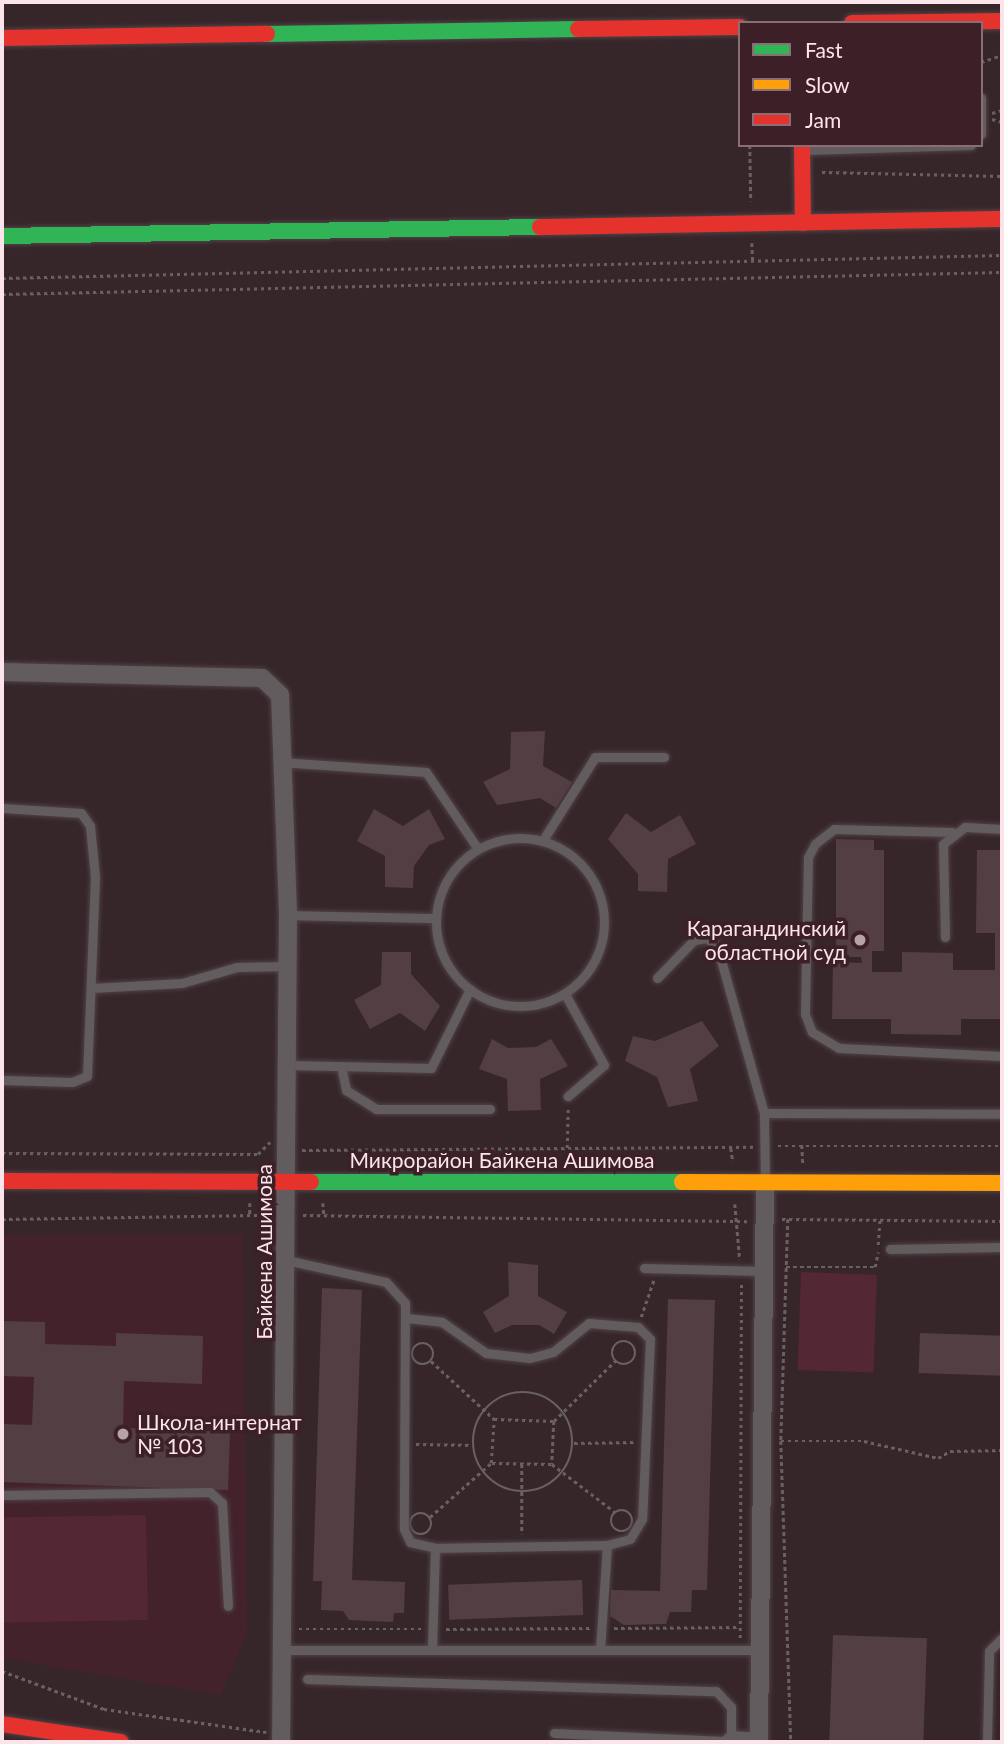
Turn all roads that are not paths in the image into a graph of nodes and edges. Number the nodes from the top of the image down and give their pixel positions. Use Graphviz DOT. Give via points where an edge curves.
graph roads {
  1 [pos="999,18"];
  2 [pos="911,21"];
  3 [pos="738,27"];
  4 [pos="2,38"];
  5 [pos="888,147"];
  6 [pos="806,149"];
  7 [pos="1002,219"];
  8 [pos="803,223"];
  9 [pos="2,236"];
  10 [pos="2,672"];
  11 [pos="664,757"];
  12 [pos="281,762"];
  13 [pos="2,808"];
  14 [pos="1002,830"];
  15 [pos="952,832"];
  16 [pos="543,840"];
  17 [pos="478,849"];
  18 [pos="288,915"];
  19 [pos="436,918"];
  20 [pos="945,937"];
  21 [pos="288,966"];
  22 [pos="657,978"];
  23 [pos="92,988"];
  24 [pos="470,989"];
  25 [pos="565,994"];
  26 [pos="1002,1056"];
  27 [pos="287,1065"];
  28 [pos="341,1066"];
  29 [pos="2,1080"];
  30 [pos="568,1096"];
  31 [pos="490,1109"];
  32 [pos="764,1113"];
  33 [pos="1002,1114"];
  34 [pos="286,1180"];
  35 [pos="2,1181"];
  36 [pos="1002,1183"];
  37 [pos="765,1184"];
  38 [pos="1002,1247"];
  39 [pos="890,1249"];
  40 [pos="286,1260"];
  41 [pos="644,1268"];
  42 [pos="763,1271"];
  43 [pos="406,1318"];
  44 [pos="2,1494"];
  45 [pos="607,1545"];
  46 [pos="435,1548"];
  47 [pos="228,1606"];
  48 [pos="1002,1638"];
  49 [pos="432,1649"];
  50 [pos="282,1650"];
  51 [pos="600,1650"];
  52 [pos="762,1650"];
  53 [pos="307,1679"];
  54 [pos="2,1724"];
  55 [pos="554,1734"];
  56 [pos="731,1735"];
  57 [pos="281,1738"];
  58 [pos="760,1740"];
  59 [pos="121,1742"];
  60 [pos="987,1742"];
  1 -- 2 [label="main road"];
  3 -- 4 [label="main road"];
  5 -- 6 [label="lane"];
  6 -- 8 [label="main road"];
  7 -- 8 [label="main road"];
  8 -- 9 [label="main road"];
  10 -- 12 [label="street, Байкена Ашимова" via="262,678 280,695"];
  11 -- 16 [label="lane" via="595,757"];
  12 -- 17 [label="lane" via="426,772"];
  12 -- 18 [label="street, Байкена Ашимова"];
  13 -- 23 [label="lane" via="64,809 81,813 90,826"];
  14 -- 15 [label="lane"];
  15 -- 20 [label="lane" via="943,844"];
  15 -- 26 [label="lane" via="834,830 815,844 808,857 805,1014 823,1043 839,1048"];
  16 -- 17 [label="lane" via="515,837"];
  16 -- 25 [label="lane" via="582,865 601,896 600,951"];
  17 -- 19 [label="lane" via="446,879"];
  18 -- 19 [label="lane"];
  18 -- 21 [label="street, Байкена Ашимова"];
  19 -- 24 [label="lane" via="444,960"];
  21 -- 23 [label="lane" via="237,967 182,983"];
  21 -- 27 [label="street, Байкена Ашимова"];
  22 -- 32 [label="lane" via="694,940 708,938 717,946"];
  23 -- 29 [label="lane" via="87,1076 72,1082"];
  24 -- 25 [label="lane" via="511,1006"];
  24 -- 28 [label="lane" via="431,1068"];
  25 -- 30 [label="lane" via="604,1065"];
  27 -- 28 [label="lane"];
  27 -- 34 [label="street, Байкена Ашимова"];
  28 -- 31 [label="lane" via="346,1090 376,1109"];
  32 -- 33 [label="lane"];
  32 -- 37 [label="lane"];
  34 -- 35 [label="main road, Микрорайон Байкена Ашимова"];
  34 -- 37 [label="main road, Микрорайон Байкена Ашимова"];
  34 -- 40 [label="street, Байкена Ашимова"];
  36 -- 37 [label="main road, Микрорайон Байкена Ашимова"];
  37 -- 42 [label="street"];
  38 -- 39 [label="lane"];
  40 -- 43 [label="lane" via="386,1282 405,1303"];
  40 -- 50 [label="street, Байкена Ашимова"];
  41 -- 42 [label="lane"];
  42 -- 52 [label="street"];
  43 -- 45 [label="lane" via="442,1322 486,1353 530,1358 553,1352 589,1323 638,1326 650,1339 638,1532"];
  43 -- 46 [label="lane" via="404,1529 410,1542"];
  44 -- 47 [label="lane" via="210,1492 222,1503"];
  45 -- 46 [label="lane"];
  45 -- 51 [label="lane"];
  46 -- 49 [label="lane"];
  48 -- 60 [label="lane" via="989,1651"];
  49 -- 50 [label="lane"];
  49 -- 51 [label="lane"];
  50 -- 57 [label="street, Байкена Ашимова"];
  51 -- 52 [label="lane"];
  52 -- 58 [label="street"];
  53 -- 56 [label="lane" via="716,1691 731,1707"];
  54 -- 59 [label="main road"];
  55 -- 56 [label="lane" via="723,1741"];
  56 -- 58 [label="lane"];
}
